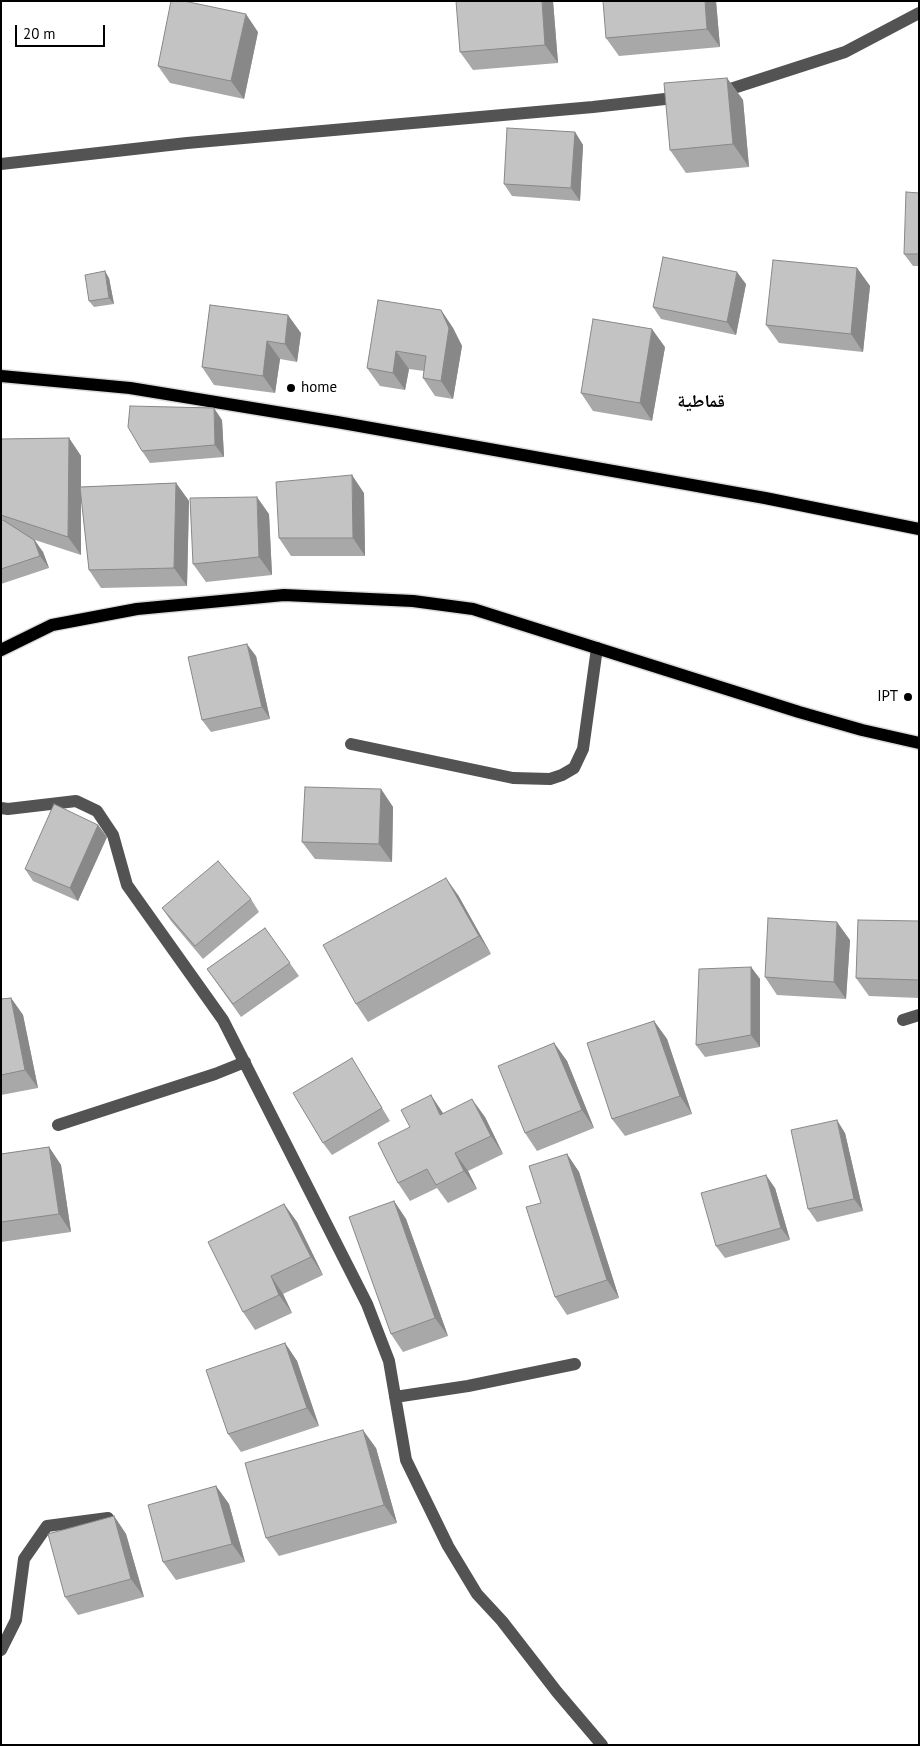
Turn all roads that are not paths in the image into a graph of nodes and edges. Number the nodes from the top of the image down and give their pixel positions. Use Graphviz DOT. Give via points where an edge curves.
graph roads {
  1 [pos="919,13"];
  2 [pos="1,164"];
  3 [pos="1,376"];
  4 [pos="919,529"];
  5 [pos="597,648"];
  6 [pos="1,650"];
  7 [pos="919,743"];
  8 [pos="351,744"];
  9 [pos="1,808"];
  10 [pos="919,1015"];
  11 [pos="903,1020"];
  12 [pos="245,1062"];
  13 [pos="58,1125"];
  14 [pos="575,1364"];
  15 [pos="395,1397"];
  16 [pos="108,1518"];
  17 [pos="1,1650"];
  18 [pos="602,1745"];
  1 -- 2 [label="street" via="845,52 721,92"];
  3 -- 4 [label="main road" via="130,388 328,420 765,498"];
  5 -- 6 [label="main road" via="473,609 413,601 284,596 137,609 52,625"];
  5 -- 7 [label="main road" via="817,718"];
  5 -- 8 [label="street" via="583,749 574,768 562,775 550,779 513,778"];
  9 -- 12 [label="street" via="8,810 76,801 97,811 113,835 127,886 223,1020"];
  10 -- 11 [label="street"];
  12 -- 13 [label="street"];
  12 -- 15 [label="street" via="367,1304 389,1361"];
  14 -- 15 [label="street"];
  15 -- 18 [label="street" via="406,1460 448,1546 477,1594"];
  16 -- 17 [label="street" via="47,1526 24,1559 16,1620"];
}
